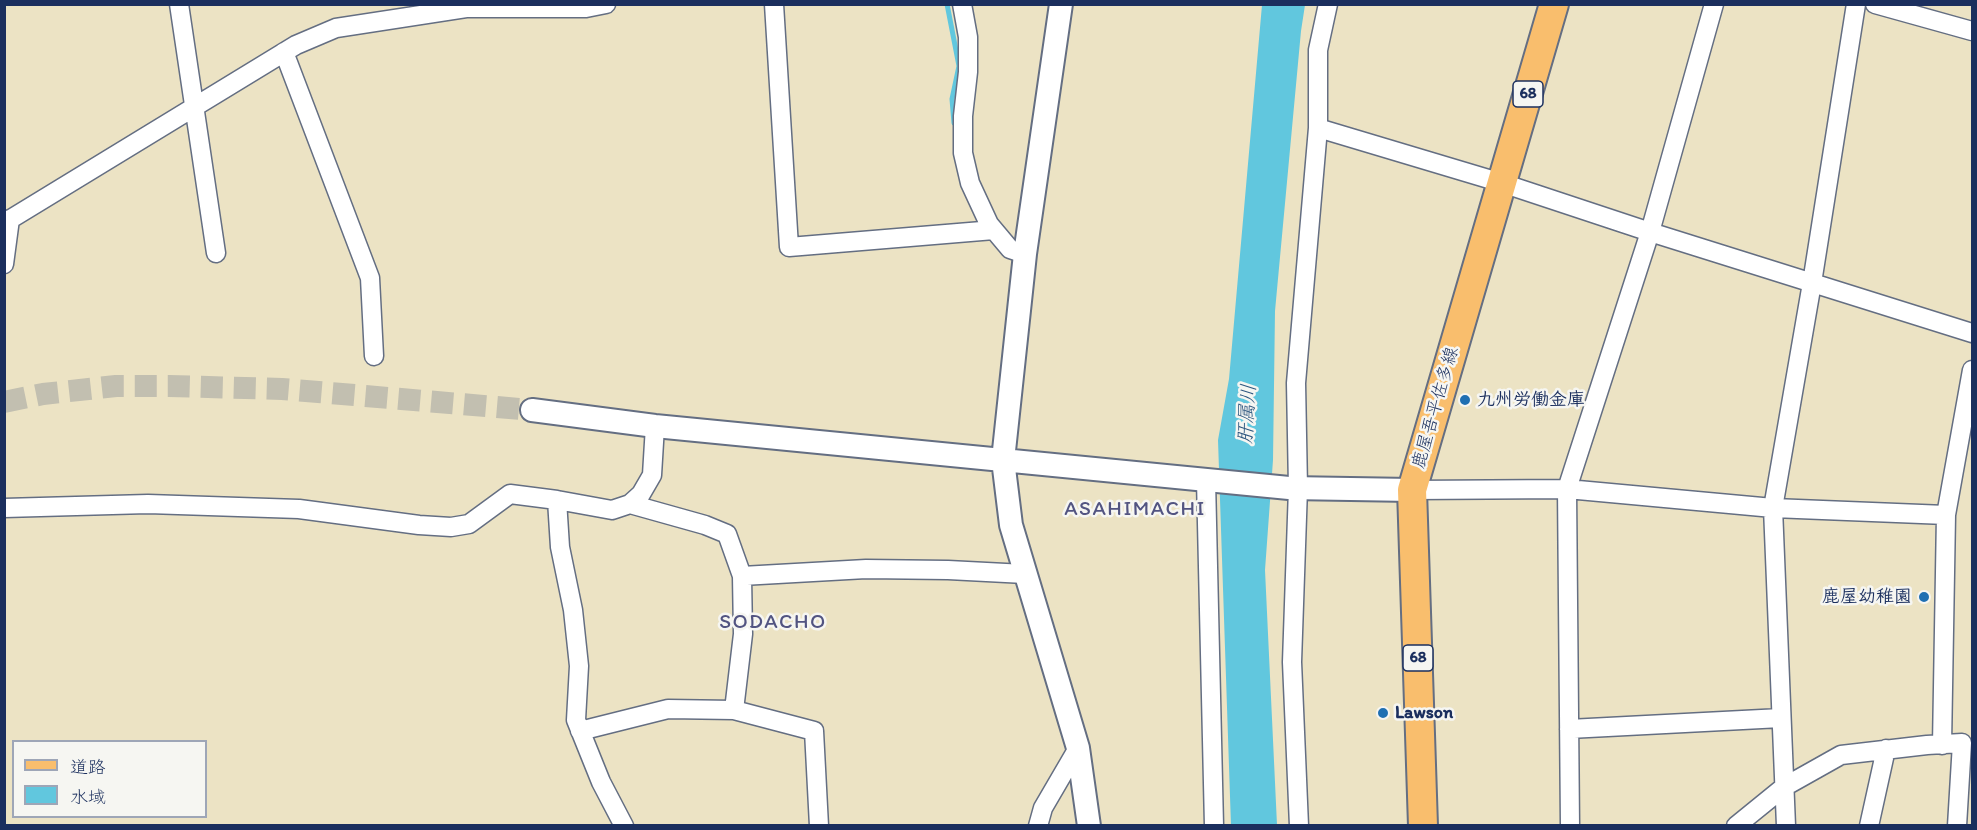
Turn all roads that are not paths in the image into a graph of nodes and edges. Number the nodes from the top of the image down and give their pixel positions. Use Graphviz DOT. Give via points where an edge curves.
graph roads {
  1 [pos="179,4"];
  2 [pos="606,4"];
  3 [pos="774,4"];
  4 [pos="962,4"];
  5 [pos="1061,4"];
  6 [pos="1328,4"];
  7 [pos="1554,4"];
  8 [pos="1714,4"];
  9 [pos="1856,4"];
  10 [pos="1875,4"];
  11 [pos="1972,31"];
  12 [pos="284,52"];
  13 [pos="194,107"];
  14 [pos="1318,128"];
  15 [pos="1502,183"];
  16 [pos="7,221"];
  17 [pos="994,230"];
  18 [pos="1650,232"];
  19 [pos="216,253"];
  20 [pos="1025,254"];
  21 [pos="4,264"];
  22 [pos="1812,282"];
  23 [pos="1972,333"];
  24 [pos="374,356"];
  25 [pos="1972,370"];
  26 [pos="532,410"];
  27 [pos="655,426"];
  28 [pos="1004,460"];
  29 [pos="1211,481"];
  30 [pos="1293,488"];
  31 [pos="1567,489"];
  32 [pos="1412,490"];
  33 [pos="557,500"];
  34 [pos="630,504"];
  35 [pos="4,508"];
  36 [pos="1773,508"];
  37 [pos="1946,515"];
  38 [pos="1025,574"];
  39 [pos="742,576"];
  40 [pos="734,710"];
  41 [pos="1781,718"];
  42 [pos="1569,729"];
  43 [pos="580,731"];
  44 [pos="1942,745"];
  45 [pos="1078,748"];
  46 [pos="1886,749"];
  47 [pos="1784,787"];
  48 [pos="624,825"];
  49 [pos="819,825"];
  50 [pos="1038,825"];
  51 [pos="1089,825"];
  52 [pos="1214,825"];
  53 [pos="1299,825"];
  54 [pos="1423,825"];
  55 [pos="1570,825"];
  56 [pos="1736,825"];
  57 [pos="1786,825"];
  58 [pos="1869,825"];
  59 [pos="1957,825"];
  1 -- 13 [label="street"];
  2 -- 12 [label="street" via="586,8 466,8 336,28"];
  3 -- 17 [label="street" via="789,247"];
  4 -- 17 [label="street" via="969,72 963,153 970,183"];
  5 -- 20 [label="street"];
  6 -- 14 [label="street" via="1318,50"];
  7 -- 15 [label="main road, 鹿屋吾平佐多線 / 68"];
  8 -- 18 [label="street"];
  9 -- 22 [label="street"];
  10 -- 11 [label="street"];
  12 -- 13 [label="street"];
  12 -- 24 [label="street" via="370,278"];
  13 -- 16 [label="street"];
  13 -- 19 [label="street"];
  14 -- 15 [label="street"];
  14 -- 30 [label="street" via="1296,383"];
  15 -- 18 [label="street"];
  15 -- 32 [label="main road, 鹿屋吾平佐多線 / 68"];
  16 -- 21 [label="street"];
  17 -- 20 [label="street" via="1010,249"];
  18 -- 22 [label="street"];
  18 -- 31 [label="street"];
  20 -- 28 [label="street"];
  22 -- 23 [label="street"];
  22 -- 36 [label="street"];
  25 -- 37 [label="street"];
  26 -- 27 [label="street"];
  27 -- 28 [label="street"];
  27 -- 34 [label="street" via="652,475"];
  28 -- 29 [label="street"];
  28 -- 38 [label="street" via="1011,525"];
  29 -- 30 [label="street"];
  29 -- 52 [label="street"];
  30 -- 32 [label="street"];
  30 -- 53 [label="street" via="1292,662"];
  31 -- 32 [label="street"];
  31 -- 36 [label="street"];
  31 -- 42 [label="street"];
  32 -- 54 [label="main road, 鹿屋吾平佐多線 / 68"];
  33 -- 34 [label="street" via="612,510"];
  33 -- 35 [label="street" via="510,494 469,524 451,527 299,509 148,504"];
  33 -- 43 [label="street" via="560,547 579,666 576,720"];
  34 -- 39 [label="street" via="727,534"];
  36 -- 37 [label="street"];
  36 -- 41 [label="street"];
  37 -- 44 [label="street"];
  38 -- 39 [label="street" via="866,569"];
  38 -- 45 [label="street"];
  39 -- 40 [label="street" via="742,634"];
  40 -- 43 [label="street" via="668,709"];
  40 -- 49 [label="street" via="814,731"];
  41 -- 42 [label="street"];
  41 -- 47 [label="street"];
  42 -- 55 [label="street"];
  43 -- 48 [label="street"];
  44 -- 46 [label="street"];
  44 -- 59 [label="street" via="1962,743"];
  45 -- 50 [label="street" via="1043,808"];
  45 -- 51 [label="street"];
  46 -- 47 [label="street" via="1841,755"];
  46 -- 58 [label="street"];
  47 -- 56 [label="street"];
  47 -- 57 [label="street"];
}
